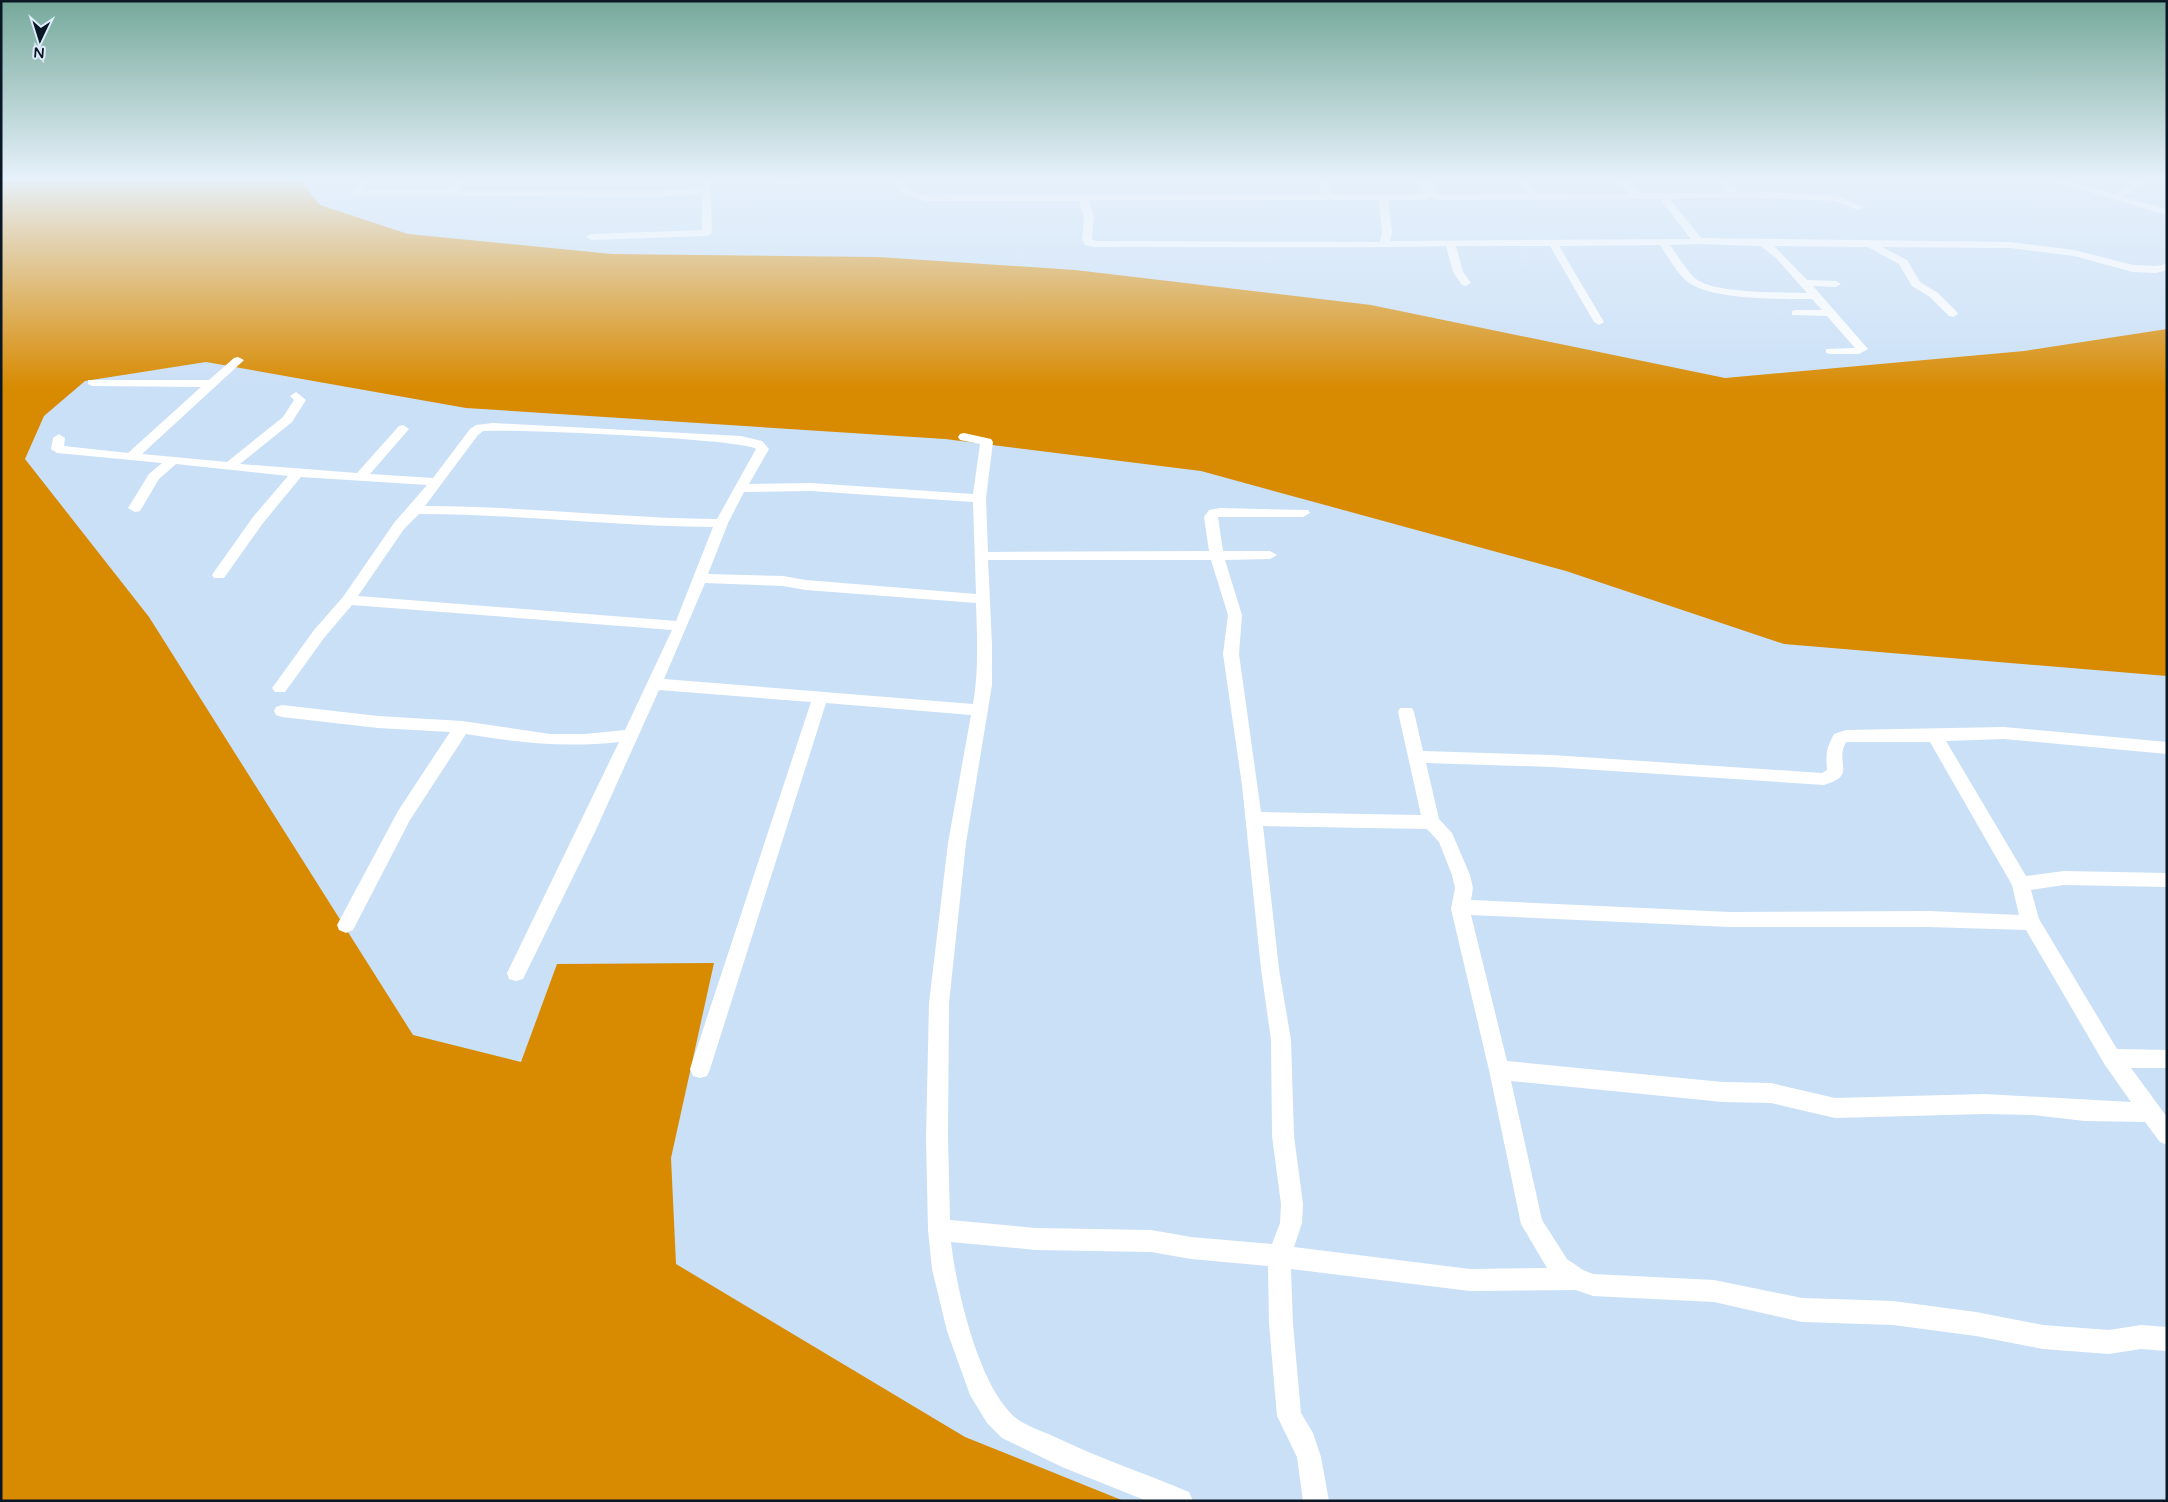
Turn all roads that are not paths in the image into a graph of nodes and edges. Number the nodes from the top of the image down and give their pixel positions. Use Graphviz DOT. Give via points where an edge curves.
graph roads {
  1 [pos="1452,249"];
  2 [pos="1557,249"];
  3 [pos="1668,249"];
  4 [pos="1773,249"];
  5 [pos="1879,249"];
  6 [pos="2046,249"];
  7 [pos="2167,267"];
  8 [pos="1466,282"];
  9 [pos="1805,283"];
  10 [pos="1836,284"];
  11 [pos="1816,296"];
  12 [pos="1796,313"];
  13 [pos="1831,313"];
  14 [pos="1953,314"];
  15 [pos="1599,322"];
  16 [pos="1830,351"];
  17 [pos="238,360"];
  18 [pos="92,382"];
  19 [pos="211,384"];
  20 [pos="296,396"];
  21 [pos="403,429"];
  22 [pos="59,438"];
  23 [pos="964,438"];
  24 [pos="131,457"];
  25 [pos="172,461"];
  26 [pos="229,466"];
  27 [pos="298,473"];
  28 [pos="360,477"];
  29 [pos="436,482"];
  30 [pos="742,488"];
  31 [pos="979,498"];
  32 [pos="135,508"];
  33 [pos="415,510"];
  34 [pos="1303,513"];
  35 [pos="721,523"];
  36 [pos="982,556"];
  37 [pos="1217,556"];
  38 [pos="1270,556"];
  39 [pos="219,575"];
  40 [pos="700,578"];
  41 [pos="984,599"];
  42 [pos="348,600"];
  43 [pos="681,626"];
  44 [pos="653,684"];
  45 [pos="280,688"];
  46 [pos="820,698"];
  47 [pos="980,710"];
  48 [pos="282,711"];
  49 [pos="1406,712"];
  50 [pos="462,727"];
  51 [pos="629,735"];
  52 [pos="1935,736"];
  53 [pos="2167,748"];
  54 [pos="1416,757"];
  55 [pos="1254,820"];
  56 [pos="1432,822"];
  57 [pos="2167,880"];
  58 [pos="2021,884"];
  59 [pos="1462,907"];
  60 [pos="2028,914"];
  61 [pos="346,925"];
  62 [pos="516,973"];
  63 [pos="2112,1058"];
  64 [pos="2167,1059"];
  65 [pos="700,1069"];
  66 [pos="1499,1070"];
  67 [pos="2149,1112"];
  68 [pos="2167,1135"];
  69 [pos="939,1230"];
  70 [pos="1279,1256"];
  71 [pos="1576,1279"];
  72 [pos="2167,1339"];
  73 [pos="1180,1501"];
  74 [pos="1316,1501"];
  1 -- 8 [label="street" via="1458,272"];
  2 -- 15 [label="street"];
  3 -- 11 [label="street" via="1692,281 1702,286 1752,294"];
  4 -- 9 [label="street"];
  5 -- 14 [label="street" via="1903,262 1916,284 1934,295"];
  6 -- 7 [label="street" via="2148,270"];
  9 -- 10 [label="street"];
  9 -- 11 [label="street"];
  11 -- 13 [label="street"];
  12 -- 13 [label="street"];
  13 -- 16 [label="street" via="1862,348 1859,351"];
  17 -- 19 [label="street"];
  18 -- 19 [label="street"];
  19 -- 24 [label="street"];
  20 -- 26 [label="street" via="300,400 288,419"];
  21 -- 28 [label="street"];
  22 -- 24 [label="street" via="56,450"];
  23 -- 31 [label="street" via="987,442"];
  24 -- 25 [label="street"];
  25 -- 26 [label="street"];
  25 -- 32 [label="street" via="154,477"];
  26 -- 27 [label="street"];
  27 -- 28 [label="street"];
  27 -- 39 [label="street" via="258,520"];
  28 -- 29 [label="street"];
  29 -- 30 [label="street" via="474,432 493,426 693,436 758,444 763,449"];
  29 -- 33 [label="street"];
  30 -- 31 [label="street" via="811,487"];
  30 -- 35 [label="street"];
  31 -- 36 [label="street"];
  33 -- 35 [label="street"];
  33 -- 42 [label="street" via="399,526"];
  34 -- 37 [label="street" via="1214,513 1211,517"];
  35 -- 40 [label="street"];
  36 -- 37 [label="street"];
  36 -- 41 [label="street"];
  37 -- 38 [label="street"];
  37 -- 55 [label="street" via="1235,615 1231,654"];
  40 -- 41 [label="street" via="783,581"];
  40 -- 43 [label="street"];
  41 -- 47 [label="street" via="985,645"];
  42 -- 43 [label="street"];
  42 -- 45 [label="street"];
  43 -- 44 [label="street"];
  44 -- 46 [label="street"];
  44 -- 51 [label="street"];
  46 -- 47 [label="street"];
  46 -- 65 [label="street"];
  47 -- 69 [label="street" via="957,842 939,1003"];
  48 -- 50 [label="street"];
  49 -- 54 [label="street"];
  50 -- 51 [label="street" via="550,740"];
  50 -- 61 [label="street" via="404,816"];
  51 -- 62 [label="street" via="586,832"];
  52 -- 53 [label="street" via="2004,733"];
  52 -- 54 [label="street" via="1860,735 1840,738 1834,749 1836,773 1824,779 1552,760"];
  52 -- 58 [label="street"];
  54 -- 56 [label="street"];
  55 -- 56 [label="street"];
  55 -- 70 [label="street" via="1270,969 1282,1040 1283,1136 1292,1204 1290,1223"];
  56 -- 59 [label="street" via="1454,854 1464,888"];
  57 -- 58 [label="street" via="2064,878"];
  58 -- 60 [label="street"];
  59 -- 60 [label="street" via="1767,920 1984,919 2025,923"];
  59 -- 66 [label="street"];
  60 -- 63 [label="street"];
  63 -- 64 [label="street"];
  63 -- 67 [label="street"];
  66 -- 67 [label="street" via="1771,1094 1835,1108 1984,1104"];
  66 -- 71 [label="street" via="1532,1224 1560,1267"];
  67 -- 68 [label="street"];
  69 -- 70 [label="street" via="1036,1239 1151,1241"];
  69 -- 73 [label="street" via="944,1269 959,1331 979,1386 996,1414 1011,1429 1071,1458"];
  70 -- 71 [label="street" via="1470,1280"];
  70 -- 74 [label="street" via="1289,1416 1309,1457"];
  71 -- 72 [label="street" via="1593,1285 1714,1291 1802,1310 1894,1313 2043,1337 2109,1342 2141,1337"];
}
